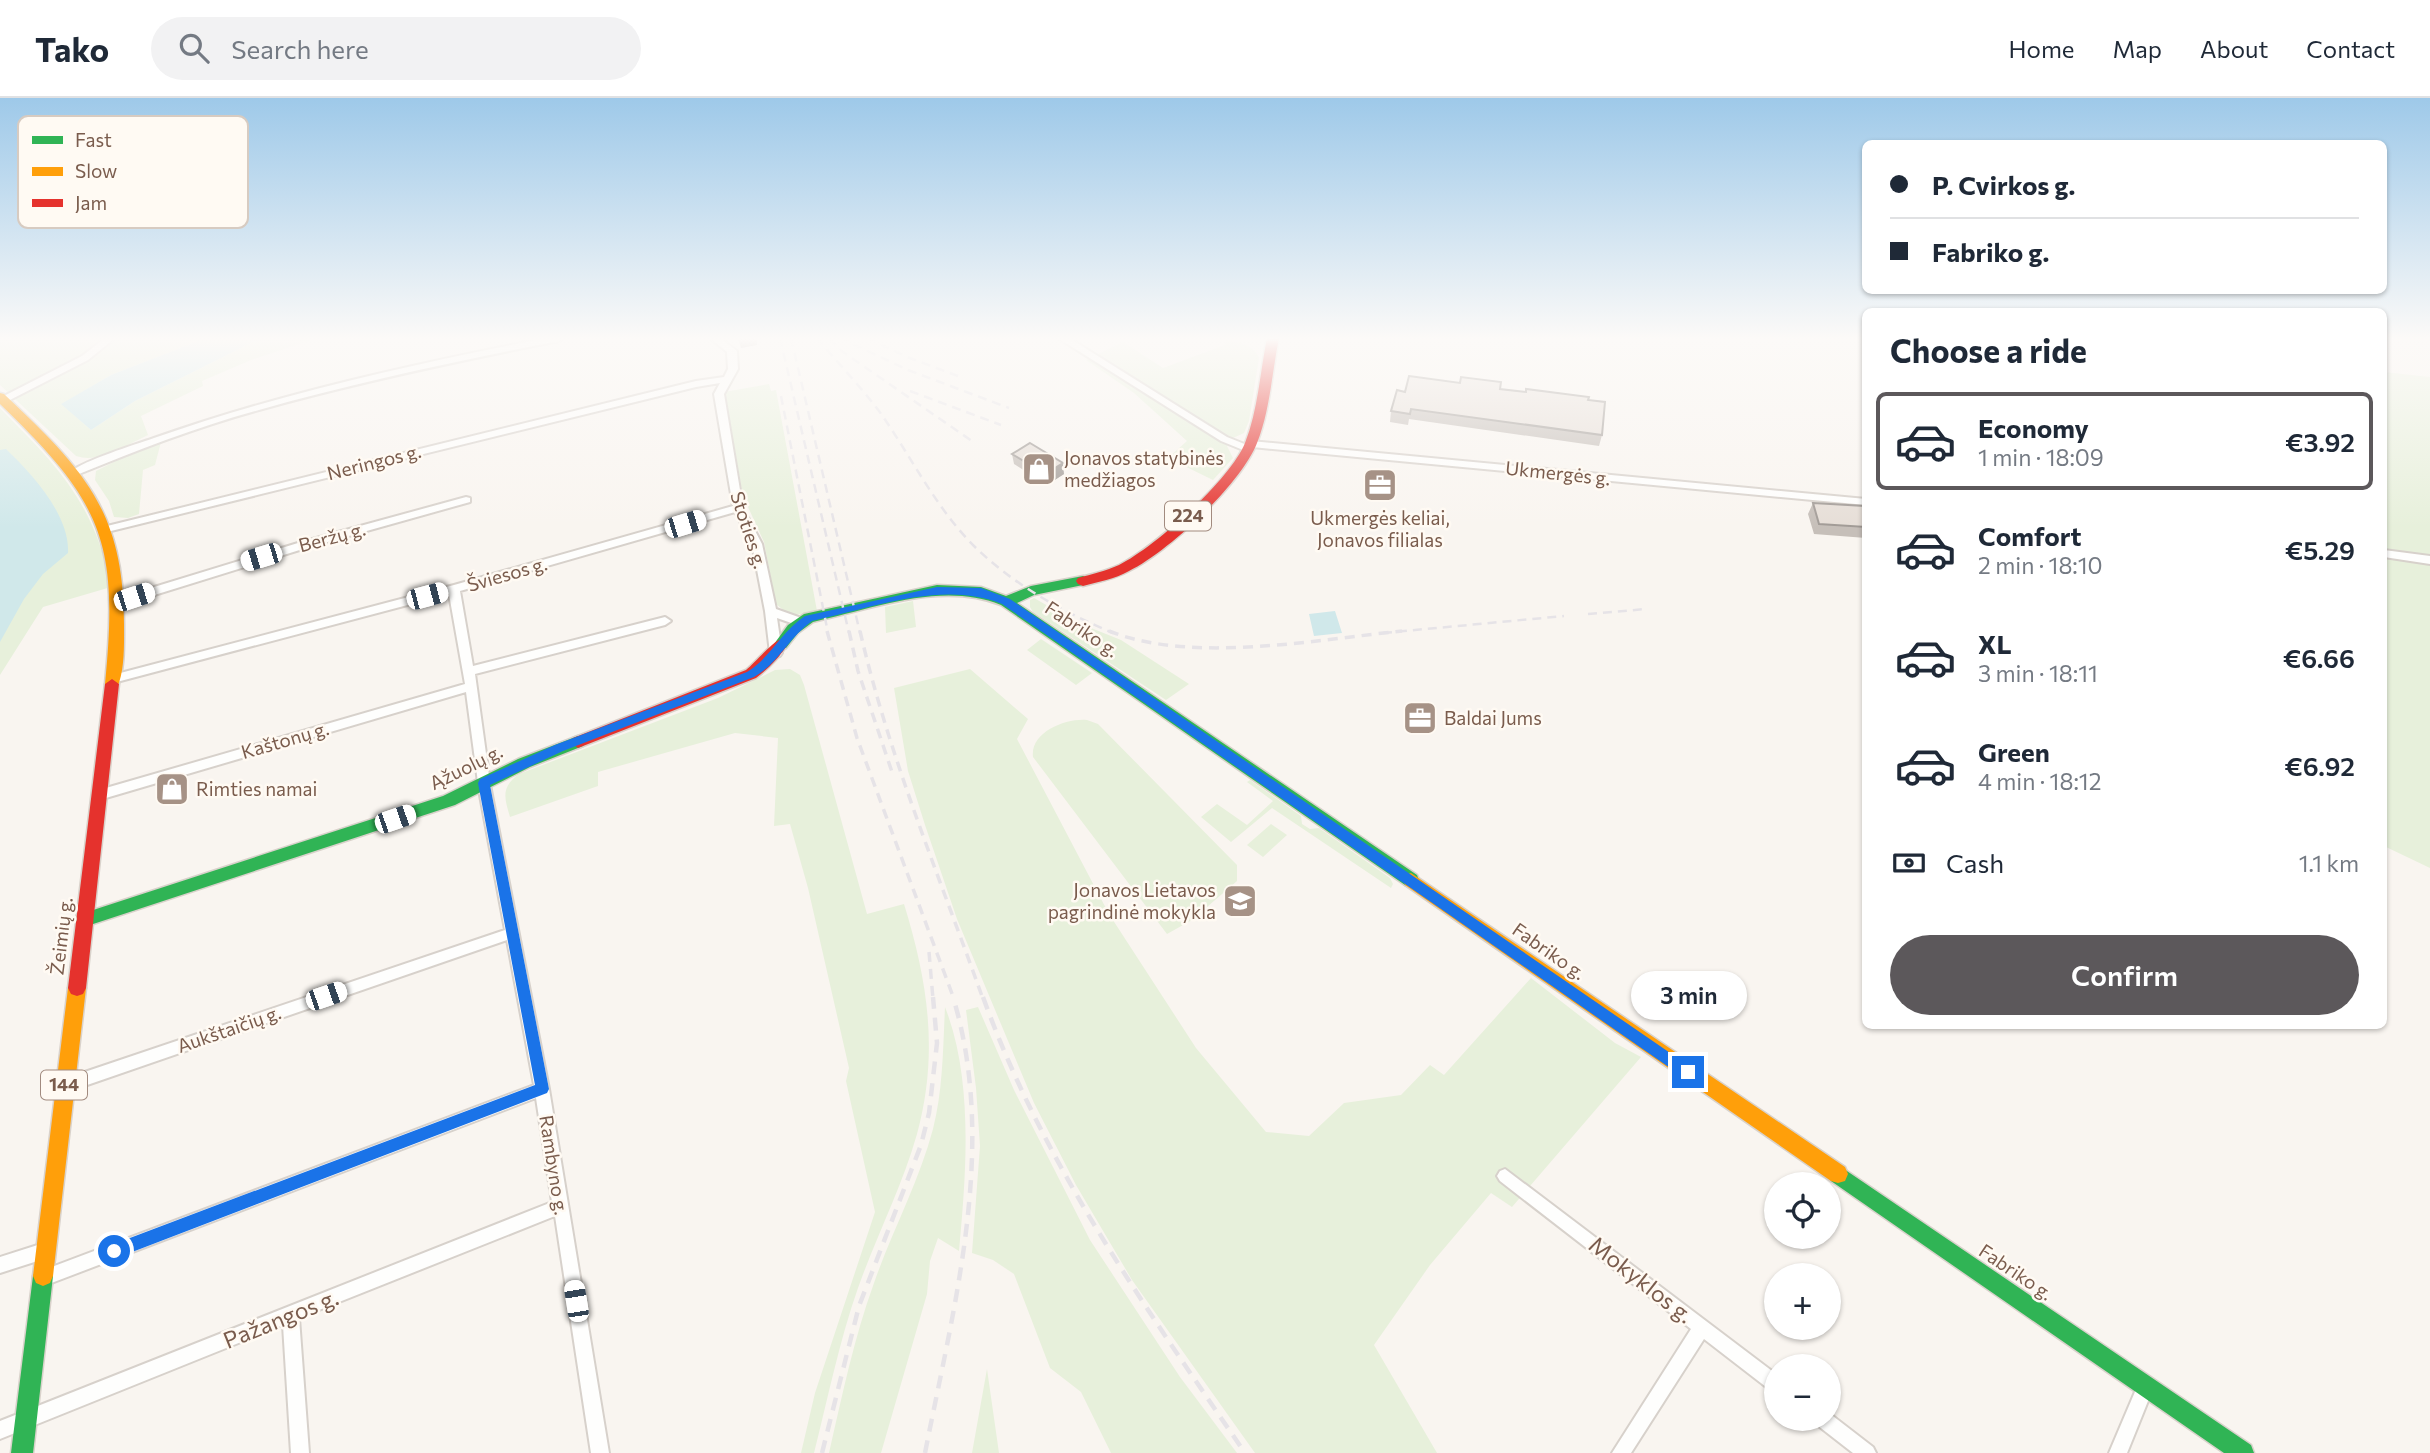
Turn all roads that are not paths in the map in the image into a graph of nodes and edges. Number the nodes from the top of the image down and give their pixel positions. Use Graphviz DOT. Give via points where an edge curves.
graph roads {
  1 [pos="5,401"];
  2 [pos="274,401"];
  3 [pos="625,401"];
  4 [pos="720,401"];
  5 [pos="1164,401"];
  6 [pos="1260,401"];
  7 [pos="1250,446"];
  8 [pos="75,472"];
  9 [pos="466,500"];
  10 [pos="1862,502"];
  11 [pos="738,508"];
  12 [pos="107,529"];
  13 [pos="2387,554"];
  14 [pos="2430,560"];
  15 [pos="454,589"];
  16 [pos="119,602"];
  17 [pos="1006,602"];
  18 [pos="771,611"];
  19 [pos="665,621"];
  20 [pos="800,622"];
  21 [pos="776,653"];
  22 [pos="468,671"];
  23 [pos="113,679"];
  24 [pos="471,686"];
  25 [pos="484,783"];
  26 [pos="99,795"];
  27 [pos="84,920"];
  28 [pos="512,933"];
  29 [pos="64,1086"];
  30 [pos="542,1089"];
  31 [pos="1505,1176"];
  32 [pos="561,1206"];
  33 [pos="44,1251"];
  34 [pos="0,1265"];
  35 [pos="41,1279"];
  36 [pos="291,1315"];
  37 [pos="1702,1327"];
  38 [pos="1764,1375"];
  39 [pos="2146,1386"];
  40 [pos="26,1420"];
  41 [pos="0,1430"];
  42 [pos="1839,1431"];
  43 [pos="22,1453"];
  44 [pos="300,1453"];
  45 [pos="600,1453"];
  46 [pos="1622,1453"];
  47 [pos="1867,1453"];
  48 [pos="2118,1453"];
  49 [pos="2243,1453"];
  1 -- 8 [label="main road, Žeimių g. / 144"];
  2 -- 8 [label="street" via="159,437"];
  3 -- 12 [label="street, Neringos g."];
  4 -- 11 [label="street, Stoties g."];
  5 -- 7 [label="street" via="1224,439"];
  6 -- 7 [label="main road, 224"];
  7 -- 10 [label="street, Ukmergės g."];
  7 -- 17 [label="main road, 224" via="1218,489 1128,566"];
  8 -- 12 [label="main road, Žeimių g. / 144"];
  9 -- 16 [label="street, Beržų g."];
  11 -- 15 [label="street, Šviesos g."];
  11 -- 18 [label="street, Stoties g." via="757,544"];
  12 -- 16 [label="main road, Žeimių g. / 144"];
  13 -- 14 [label="street"];
  15 -- 22 [label="street, Rambyno g."];
  15 -- 23 [label="street, Šviesos g."];
  16 -- 23 [label="main road, Žeimių g. / 144"];
  17 -- 20 [label="main road, Fabriko g." via="981,592 937,590"];
  17 -- 39 [label="main road, Fabriko g."];
  18 -- 20 [label="street"];
  18 -- 21 [label="street, Stoties g."];
  19 -- 22 [label="street"];
  20 -- 21 [label="main road, Ąžuolų g."];
  21 -- 25 [label="main road, Ąžuolų g." via="763,667 733,682 577,741"];
  22 -- 24 [label="street, Rambyno g."];
  23 -- 26 [label="main road, Žeimių g. / 144"];
  24 -- 25 [label="street, Rambyno g."];
  24 -- 26 [label="street, Kaštonų g."];
  25 -- 27 [label="main road, Ąžuolų g." via="449,801"];
  25 -- 28 [label="street, Rambyno g."];
  26 -- 27 [label="main road, Žeimių g. / 144"];
  27 -- 29 [label="main road, Žeimių g. / 144"];
  28 -- 29 [label="street, Aukštaičių g."];
  28 -- 30 [label="street, Rambyno g."];
  29 -- 33 [label="main road, Žeimių g. / 144"];
  30 -- 32 [label="street, Rambyno g."];
  30 -- 35 [label="street"];
  31 -- 37 [label="street, Mokyklos g."];
  32 -- 36 [label="street, Pažangos g."];
  32 -- 45 [label="street, Rambyno g."];
  33 -- 34 [label="street"];
  33 -- 35 [label="main road, Žeimių g. / 144"];
  35 -- 40 [label="main road, Žeimių g. / 144"];
  36 -- 40 [label="street, Pažangos g."];
  36 -- 44 [label="street"];
  37 -- 38 [label="street, Mokyklos g."];
  37 -- 46 [label="street"];
  39 -- 48 [label="street"];
  39 -- 49 [label="main road, Fabriko g."];
  40 -- 41 [label="street, Pažangos g."];
  40 -- 43 [label="main road, Žeimių g. / 144"];
  42 -- 47 [label="street"];
}
